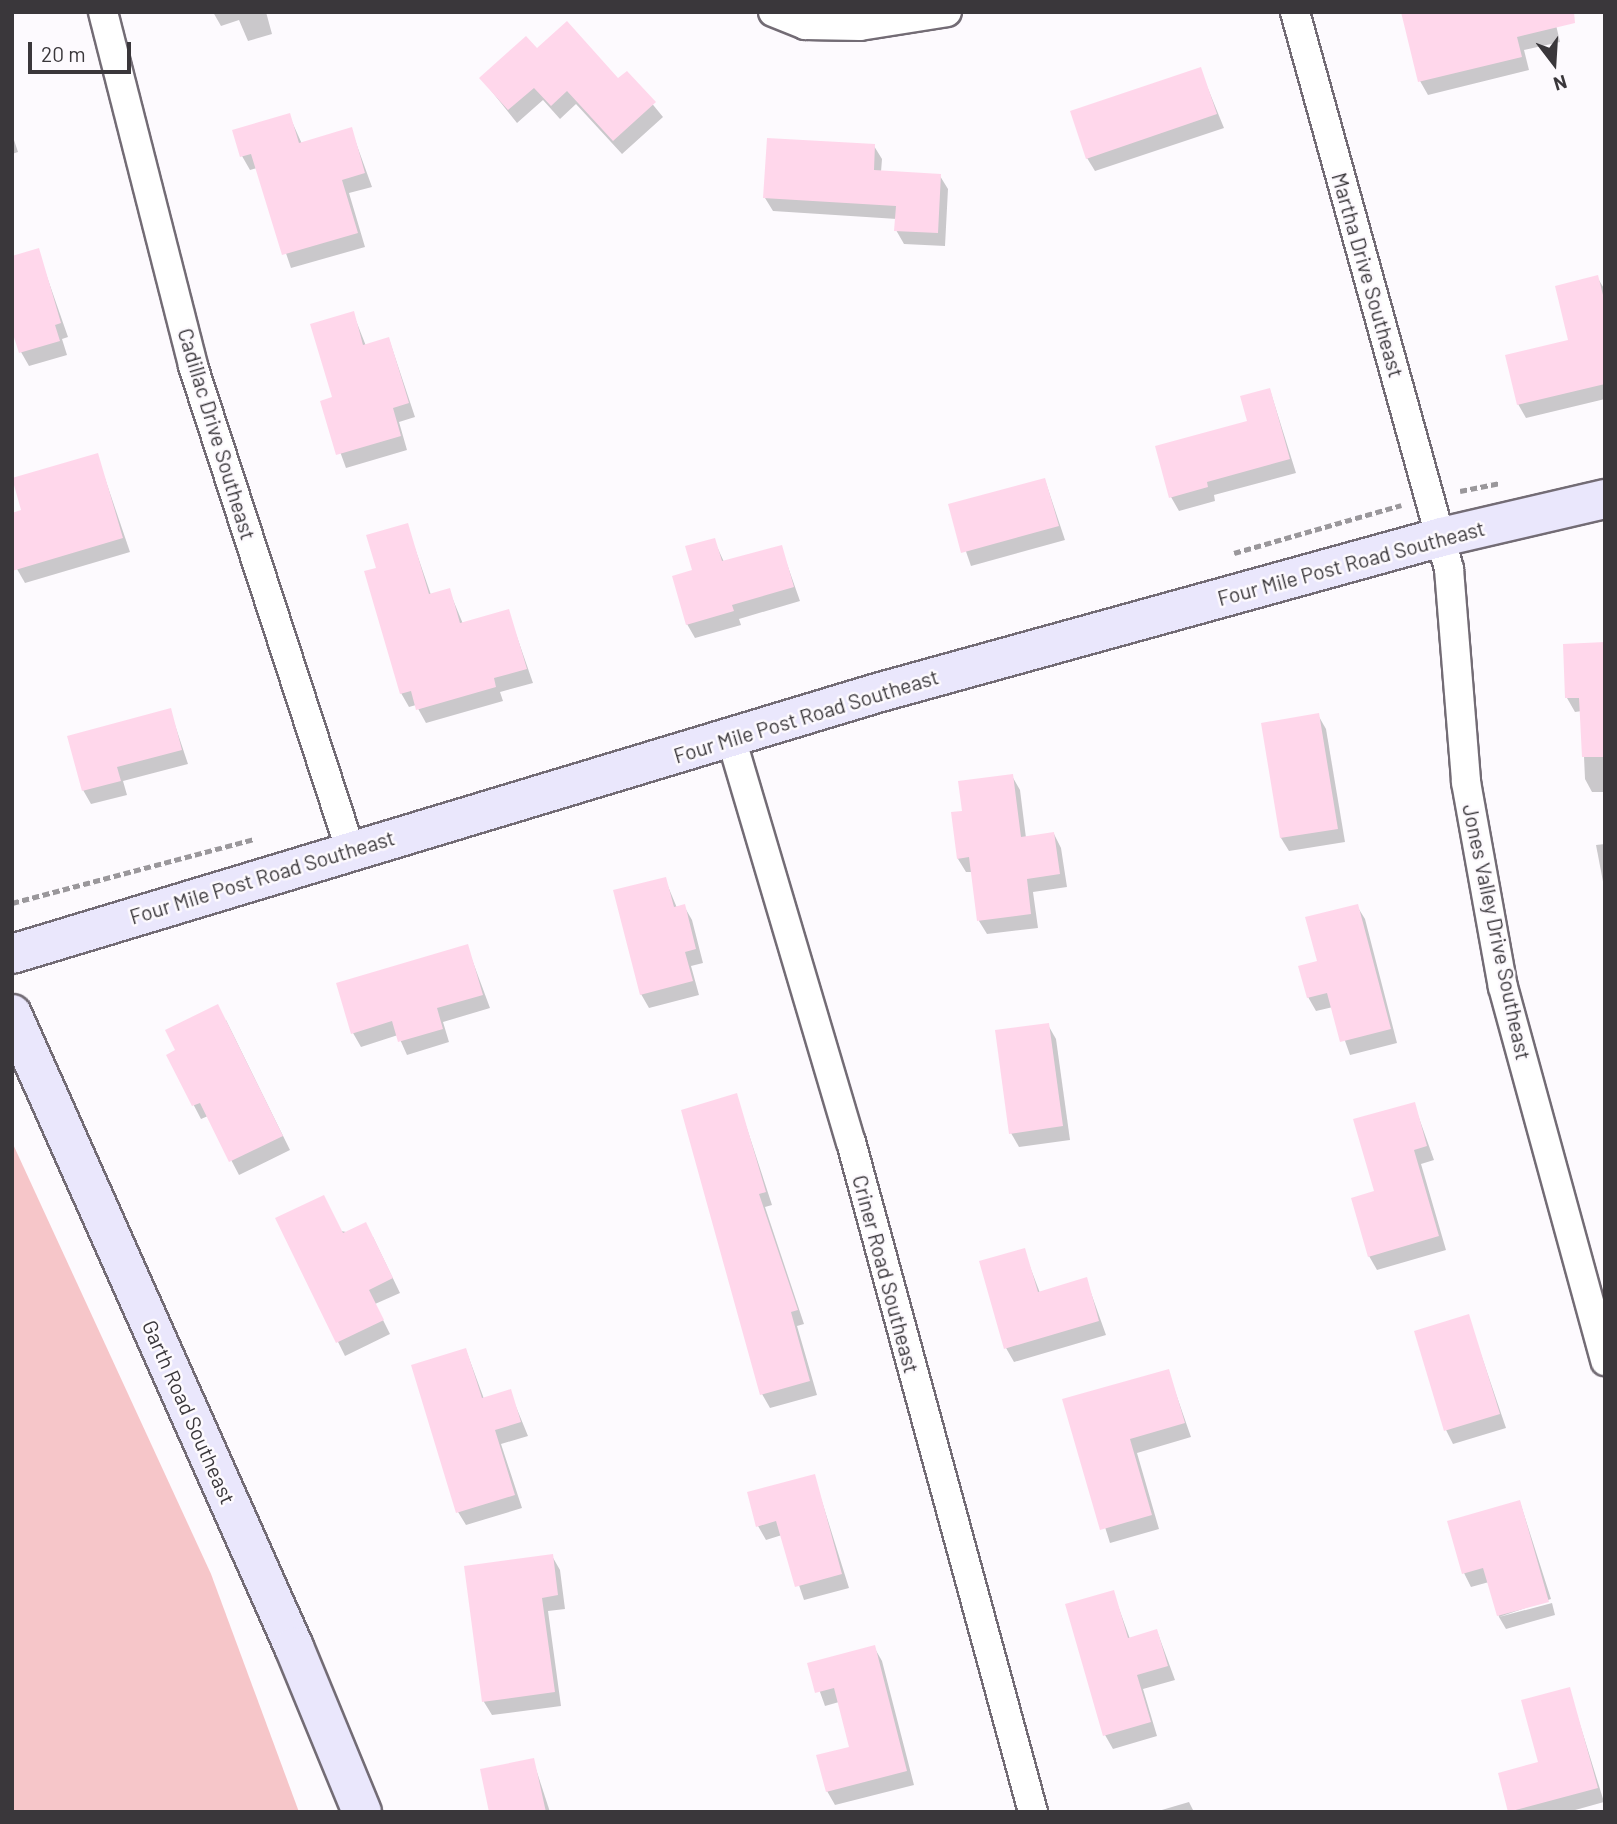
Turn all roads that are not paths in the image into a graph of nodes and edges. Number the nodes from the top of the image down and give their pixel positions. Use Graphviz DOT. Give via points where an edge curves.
graph roads {
  1 [pos="103,12"];
  2 [pos="773,12"];
  3 [pos="947,12"];
  4 [pos="1294,12"];
  5 [pos="1605,499"];
  6 [pos="1442,537"];
  7 [pos="731,738"];
  8 [pos="350,849"];
  9 [pos="12,954"];
  10 [pos="12,1014"];
  11 [pos="1605,1361"];
  12 [pos="362,1812"];
  13 [pos="1033,1812"];
  1 -- 8 [label="street, Cadillac Drive Southeast" via="193,366"];
  2 -- 3 [label="street" via="805,25 860,26"];
  4 -- 6 [label="street, Martha Drive Southeast"];
  5 -- 6 [label="main road, Four Mile Post Road Southeast"];
  6 -- 7 [label="main road, Four Mile Post Road Southeast" via="877,693"];
  6 -- 11 [label="street, Jones Valley Drive Southeast" via="1450,569 1466,782 1503,988"];
  7 -- 8 [label="main road, Four Mile Post Road Southeast"];
  7 -- 13 [label="street, Criner Road Southeast" via="851,1142"];
  8 -- 9 [label="main road, Four Mile Post Road Southeast"];
  10 -- 12 [label="main road, Garth Road Southeast" via="294,1647"];
}
